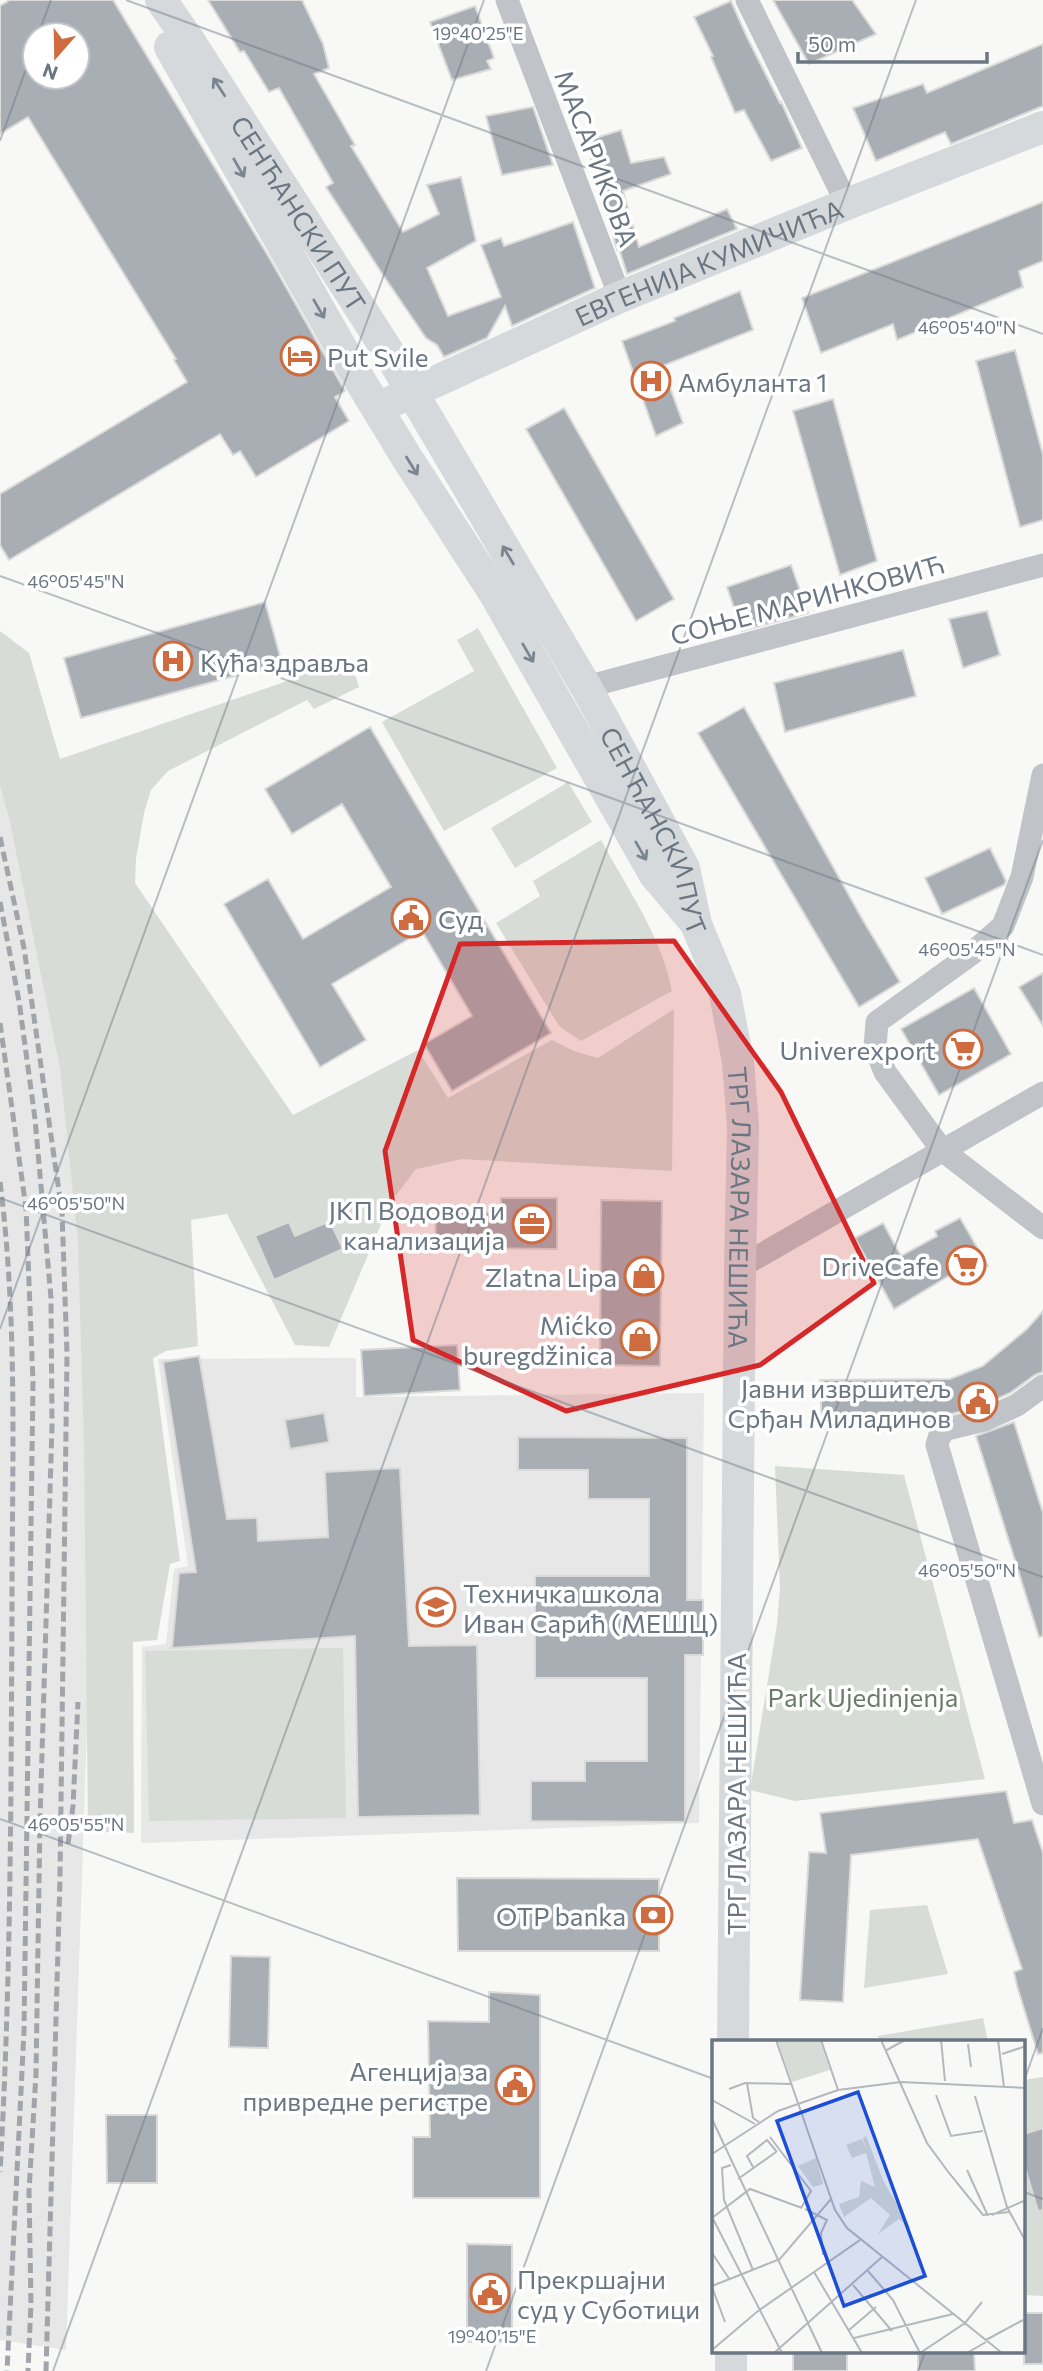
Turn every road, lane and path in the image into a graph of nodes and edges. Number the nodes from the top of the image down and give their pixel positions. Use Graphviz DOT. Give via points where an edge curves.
graph roads {
  1 [pos="148,0"];
  2 [pos="161,0"];
  3 [pos="507,0"];
  4 [pos="747,0"];
  5 [pos="1043,127"];
  6 [pos="847,204"];
  7 [pos="620,298"];
  8 [pos="412,393"];
  9 [pos="377,407"];
  10 [pos="1043,565"];
  11 [pos="586,687"];
  12 [pos="1043,775"];
  13 [pos="696,924"];
  14 [pos="1043,1093"];
  15 [pos="942,1150"];
  16 [pos="1043,1228"];
  17 [pos="740,1267"];
  18 [pos="1043,1386"];
  19 [pos="1043,1804"];
  20 [pos="733,2040"];
  1 -- 9 [label="main road, СЕНЋАНСКИ ПУТ, one-way" via="173,52"];
  8 -- 2 [label="main road, СЕНЋАНСКИ ПУТ, one-way"];
  3 -- 7 [label="street, МАСАРИКОВА"];
  4 -- 6 [label="street"];
  5 -- 6 [label="main road, ЕВГЕНИЈА КУМИЧИЋА"];
  6 -- 7 [label="main road, ЕВГЕНИЈА КУМИЧИЋА"];
  7 -- 8 [label="main road, ЕВГЕНИЈА КУМИЧИЋА"];
  8 -- 9 [label="main road, ЕВГЕНИЈА КУМИЧИЋА"];
  11 -- 8 [label="main road, СЕНЋАНСКИ ПУТ, one-way"];
  9 -- 13 [label="main road, СЕНЋАНСКИ ПУТ, one-way" via="495,594 655,875"];
  10 -- 11 [label="street, СОЊЕ МАРИНКОВИЋ"];
  11 -- 13 [label="main road, СЕНЋАНСКИ ПУТ" via="684,868"];
  12 -- 15 [label="street" via="1023,877 1003,926 877,1022 876,1047 886,1072"];
  13 -- 17 [label="main road, ТРГ ЛАЗАРА НЕШИЋА" via="724,994 738,1062 743,1126"];
  14 -- 15 [label="street"];
  15 -- 16 [label="street"];
  15 -- 17 [label="street"];
  17 -- 20 [label="main road, ТРГ ЛАЗАРА НЕШИЋА"];
  18 -- 19 [label="street" via="984,1420 947,1429 937,1445"];
}
